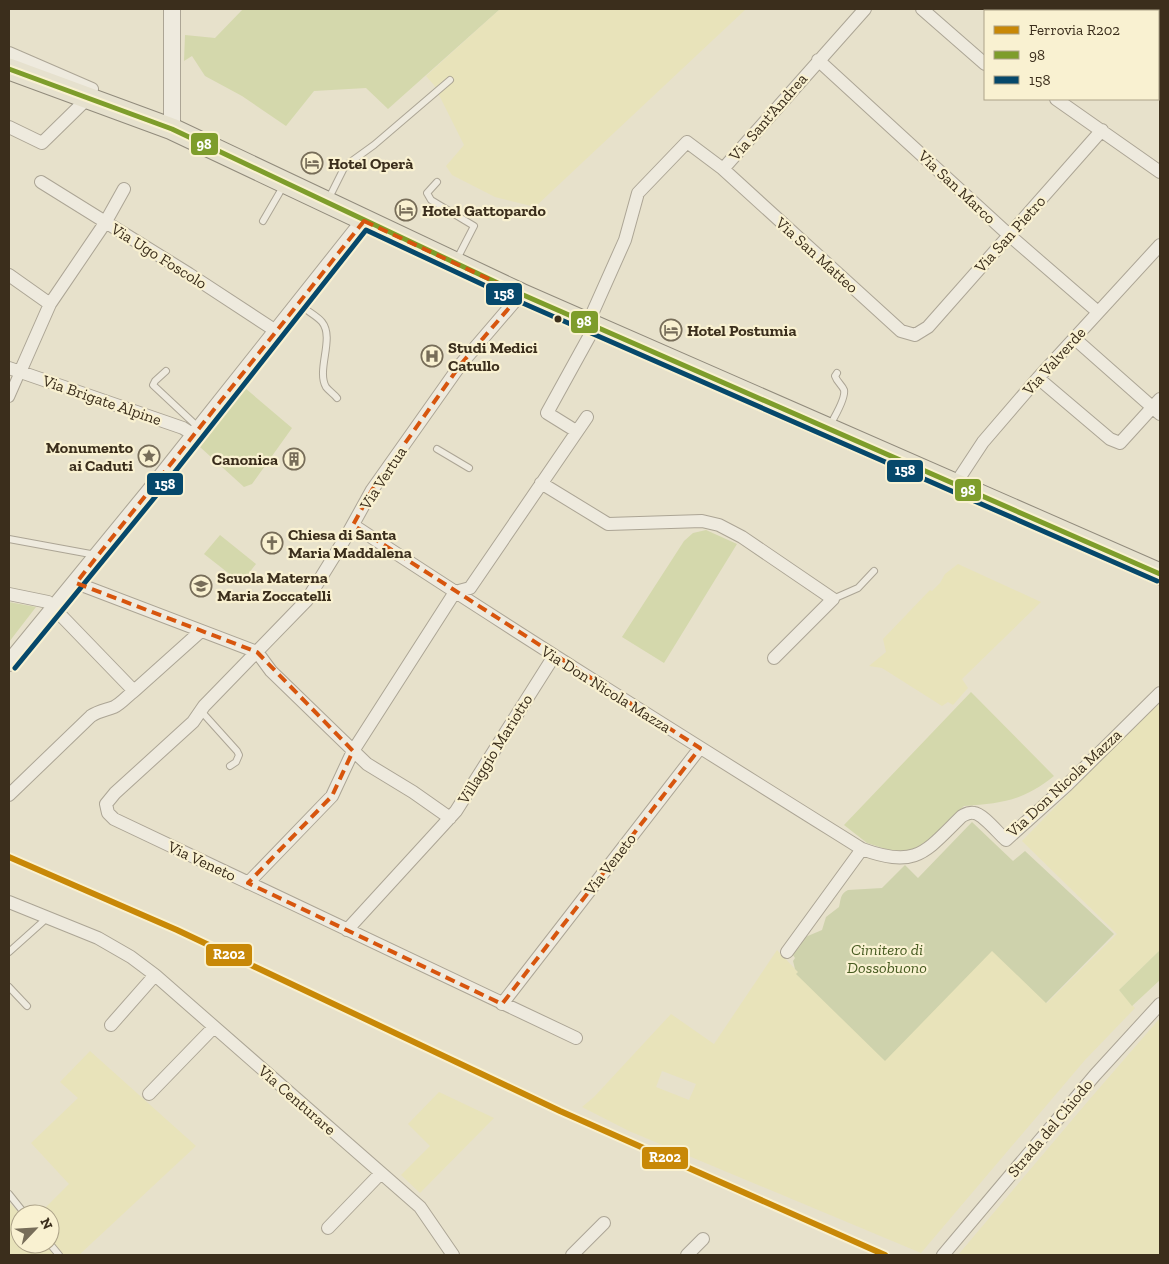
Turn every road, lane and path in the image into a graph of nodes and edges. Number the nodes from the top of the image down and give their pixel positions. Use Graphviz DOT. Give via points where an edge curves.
graph roads {
  1 [pos="172,9"];
  2 [pos="865,9"];
  3 [pos="922,9"];
  4 [pos="9,53"];
  5 [pos="818,60"];
  6 [pos="984,63"];
  7 [pos="9,69"];
  8 [pos="450,80"];
  9 [pos="92,99"];
  10 [pos="1057,100"];
  11 [pos="165,127"];
  12 [pos="9,128"];
  13 [pos="1102,130"];
  14 [pos="723,169"];
  15 [pos="1160,172"];
  16 [pos="41,182"];
  17 [pos="436,182"];
  18 [pos="285,184"];
  19 [pos="124,189"];
  20 [pos="326,203"];
  21 [pos="263,221"];
  22 [pos="364,221"];
  23 [pos="105,223"];
  24 [pos="1009,235"];
  25 [pos="1160,245"];
  26 [pos="455,262"];
  27 [pos="9,275"];
  28 [pos="521,294"];
  29 [pos="50,304"];
  30 [pos="304,308"];
  31 [pos="1098,312"];
  32 [pos="592,325"];
  33 [pos="276,331"];
  34 [pos="915,335"];
  35 [pos="1074,338"];
  36 [pos="14,370"];
  37 [pos="166,371"];
  38 [pos="836,373"];
  39 [pos="1038,378"];
  40 [pos="9,397"];
  41 [pos="337,398"];
  42 [pos="1158,407"];
  43 [pos="587,417"];
  44 [pos="829,428"];
  45 [pos="576,431"];
  46 [pos="197,432"];
  47 [pos="437,449"];
  48 [pos="469,468"];
  49 [pos="541,483"];
  50 [pos="956,483"];
  51 [pos="354,525"];
  52 [pos="9,539"];
  53 [pos="98,555"];
  54 [pos="874,571"];
  55 [pos="1160,574"];
  56 [pos="76,583"];
  57 [pos="455,592"];
  58 [pos="9,594"];
  59 [pos="833,599"];
  60 [pos="54,609"];
  61 [pos="201,631"];
  62 [pos="257,652"];
  63 [pos="554,656"];
  64 [pos="774,658"];
  65 [pos="9,664"];
  66 [pos="134,691"];
  67 [pos="1160,693"];
  68 [pos="201,711"];
  69 [pos="700,748"];
  70 [pos="353,751"];
  71 [pos="230,766"];
  72 [pos="9,795"];
  73 [pos="450,818"];
  74 [pos="862,849"];
  75 [pos="248,883"];
  76 [pos="9,902"];
  77 [pos="47,917"];
  78 [pos="346,930"];
  79 [pos="9,952"];
  80 [pos="787,952"];
  81 [pos="155,976"];
  82 [pos="9,987"];
  83 [pos="502,1004"];
  84 [pos="1160,1004"];
  85 [pos="27,1006"];
  86 [pos="111,1025"];
  87 [pos="214,1027"];
  88 [pos="576,1038"];
  89 [pos="149,1094"];
  90 [pos="381,1173"];
  91 [pos="9,1194"];
  92 [pos="17,1204"];
  93 [pos="604,1223"];
  94 [pos="328,1228"];
  95 [pos="703,1238"];
  96 [pos="454,1255"];
  97 [pos="572,1255"];
  98 [pos="687,1255"];
  99 [pos="943,1255"];
  1 -- 11 [label="street"];
  2 -- 5 [label="street, Via Sant'Andrea"];
  3 -- 6 [label="street"];
  4 -- 9 [label="street" via="93,90"];
  5 -- 14 [label="street, Via Sant'Andrea"];
  5 -- 24 [label="street, Via San Marco"];
  7 -- 9 [label="main road"];
  8 -- 20 [label="lane" via="345,166"];
  9 -- 11 [label="main road"];
  9 -- 12 [label="street" via="42,143"];
  10 -- 13 [label="street"];
  11 -- 18 [label="main road"];
  13 -- 15 [label="street"];
  13 -- 24 [label="street, Via San Pietro"];
  14 -- 32 [label="street, Via Sant'Andrea" via="686,142 638,194 625,240"];
  14 -- 34 [label="street, Via San Matteo" via="901,331"];
  16 -- 23 [label="street, Via Ugo Foscolo"];
  17 -- 26 [label="lane" via="428,193 431,200 474,226"];
  18 -- 20 [label="main road"];
  18 -- 21 [label="lane"];
  19 -- 23 [label="street"];
  20 -- 22 [label="main road"];
  22 -- 26 [label="main road"];
  22 -- 33 [label="street"];
  23 -- 29 [label="street"];
  23 -- 33 [label="street, Via Ugo Foscolo"];
  24 -- 31 [label="street, Via San Marco"];
  24 -- 34 [label="street, Via San Pietro" via="928,327"];
  25 -- 31 [label="street, Via Valverde"];
  26 -- 28 [label="main road"];
  27 -- 29 [label="street"];
  28 -- 32 [label="main road"];
  28 -- 51 [label="street, Via Vertua" via="461,364 372,490"];
  29 -- 36 [label="street"];
  30 -- 41 [label="lane" via="322,322 326,332 323,365 326,386"];
  31 -- 35 [label="street, Via Valverde"];
  32 -- 44 [label="main road"];
  32 -- 45 [label="street" via="547,412"];
  33 -- 46 [label="street"];
  35 -- 39 [label="street, Via Valverde"];
  35 -- 42 [label="street"];
  36 -- 40 [label="street"];
  36 -- 46 [label="street, Via Brigate Alpine"];
  37 -- 46 [label="lane" via="153,385"];
  38 -- 44 [label="lane" via="836,381 843,388 844,395"];
  39 -- 42 [label="street" via="1110,439 1120,443"];
  39 -- 50 [label="street, Via Valverde" via="984,442"];
  43 -- 45 [label="street"];
  44 -- 50 [label="main road"];
  45 -- 49 [label="street"];
  46 -- 53 [label="street"];
  47 -- 48 [label="lane"];
  49 -- 57 [label="street" via="470,588"];
  49 -- 59 [label="street" via="608,524 702,521 719,525"];
  50 -- 55 [label="main road"];
  51 -- 57 [label="street, Via Don Nicola Mazza"];
  51 -- 62 [label="street, Via Vertua" via="307,600"];
  52 -- 53 [label="lane"];
  53 -- 56 [label="street"];
  54 -- 59 [label="lane" via="858,588"];
  56 -- 60 [label="street"];
  56 -- 61 [label="street"];
  57 -- 63 [label="street, Via Don Nicola Mazza"];
  57 -- 70 [label="street"];
  58 -- 60 [label="street" via="48,602"];
  59 -- 64 [label="street"];
  60 -- 65 [label="street"];
  60 -- 66 [label="street"];
  61 -- 62 [label="street"];
  61 -- 66 [label="street"];
  62 -- 68 [label="street, Via Veneto"];
  62 -- 70 [label="street, Villaggio Mariotto" via="271,671"];
  63 -- 69 [label="street, Via Don Nicola Mazza"];
  63 -- 73 [label="street, Villaggio Mariotto"];
  66 -- 72 [label="street" via="119,704 91,716"];
  67 -- 74 [label="street, Via Don Nicola Mazza" via="1006,840 976,812 969,812 925,852 915,856 889,856"];
  68 -- 71 [label="lane" via="237,751 236,762"];
  68 -- 75 [label="street, Via Veneto" via="108,799 108,813 114,820"];
  69 -- 74 [label="street, Via Don Nicola Mazza"];
  69 -- 83 [label="street, Via Veneto"];
  70 -- 73 [label="street, Villaggio Mariotto" via="367,764"];
  70 -- 75 [label="street" via="332,796"];
  73 -- 78 [label="street"];
  74 -- 80 [label="street"];
  75 -- 78 [label="street, Via Veneto"];
  76 -- 77 [label="street, Via Centurare"];
  77 -- 79 [label="lane"];
  77 -- 81 [label="street, Via Centurare" via="106,943"];
  78 -- 83 [label="street, Via Veneto"];
  81 -- 86 [label="street"];
  81 -- 87 [label="street, Via Centurare"];
  82 -- 85 [label="lane"];
  83 -- 88 [label="street, Via Veneto"];
  84 -- 99 [label="street, Strada del Chiodo" via="1095,1075"];
  87 -- 89 [label="street"];
  87 -- 90 [label="street, Via Centurare"];
  90 -- 94 [label="street"];
  90 -- 96 [label="street, Via Centurare" via="420,1207"];
  91 -- 92 [label="lane"];
  93 -- 97 [label="street"];
  95 -- 98 [label="street"];
}
